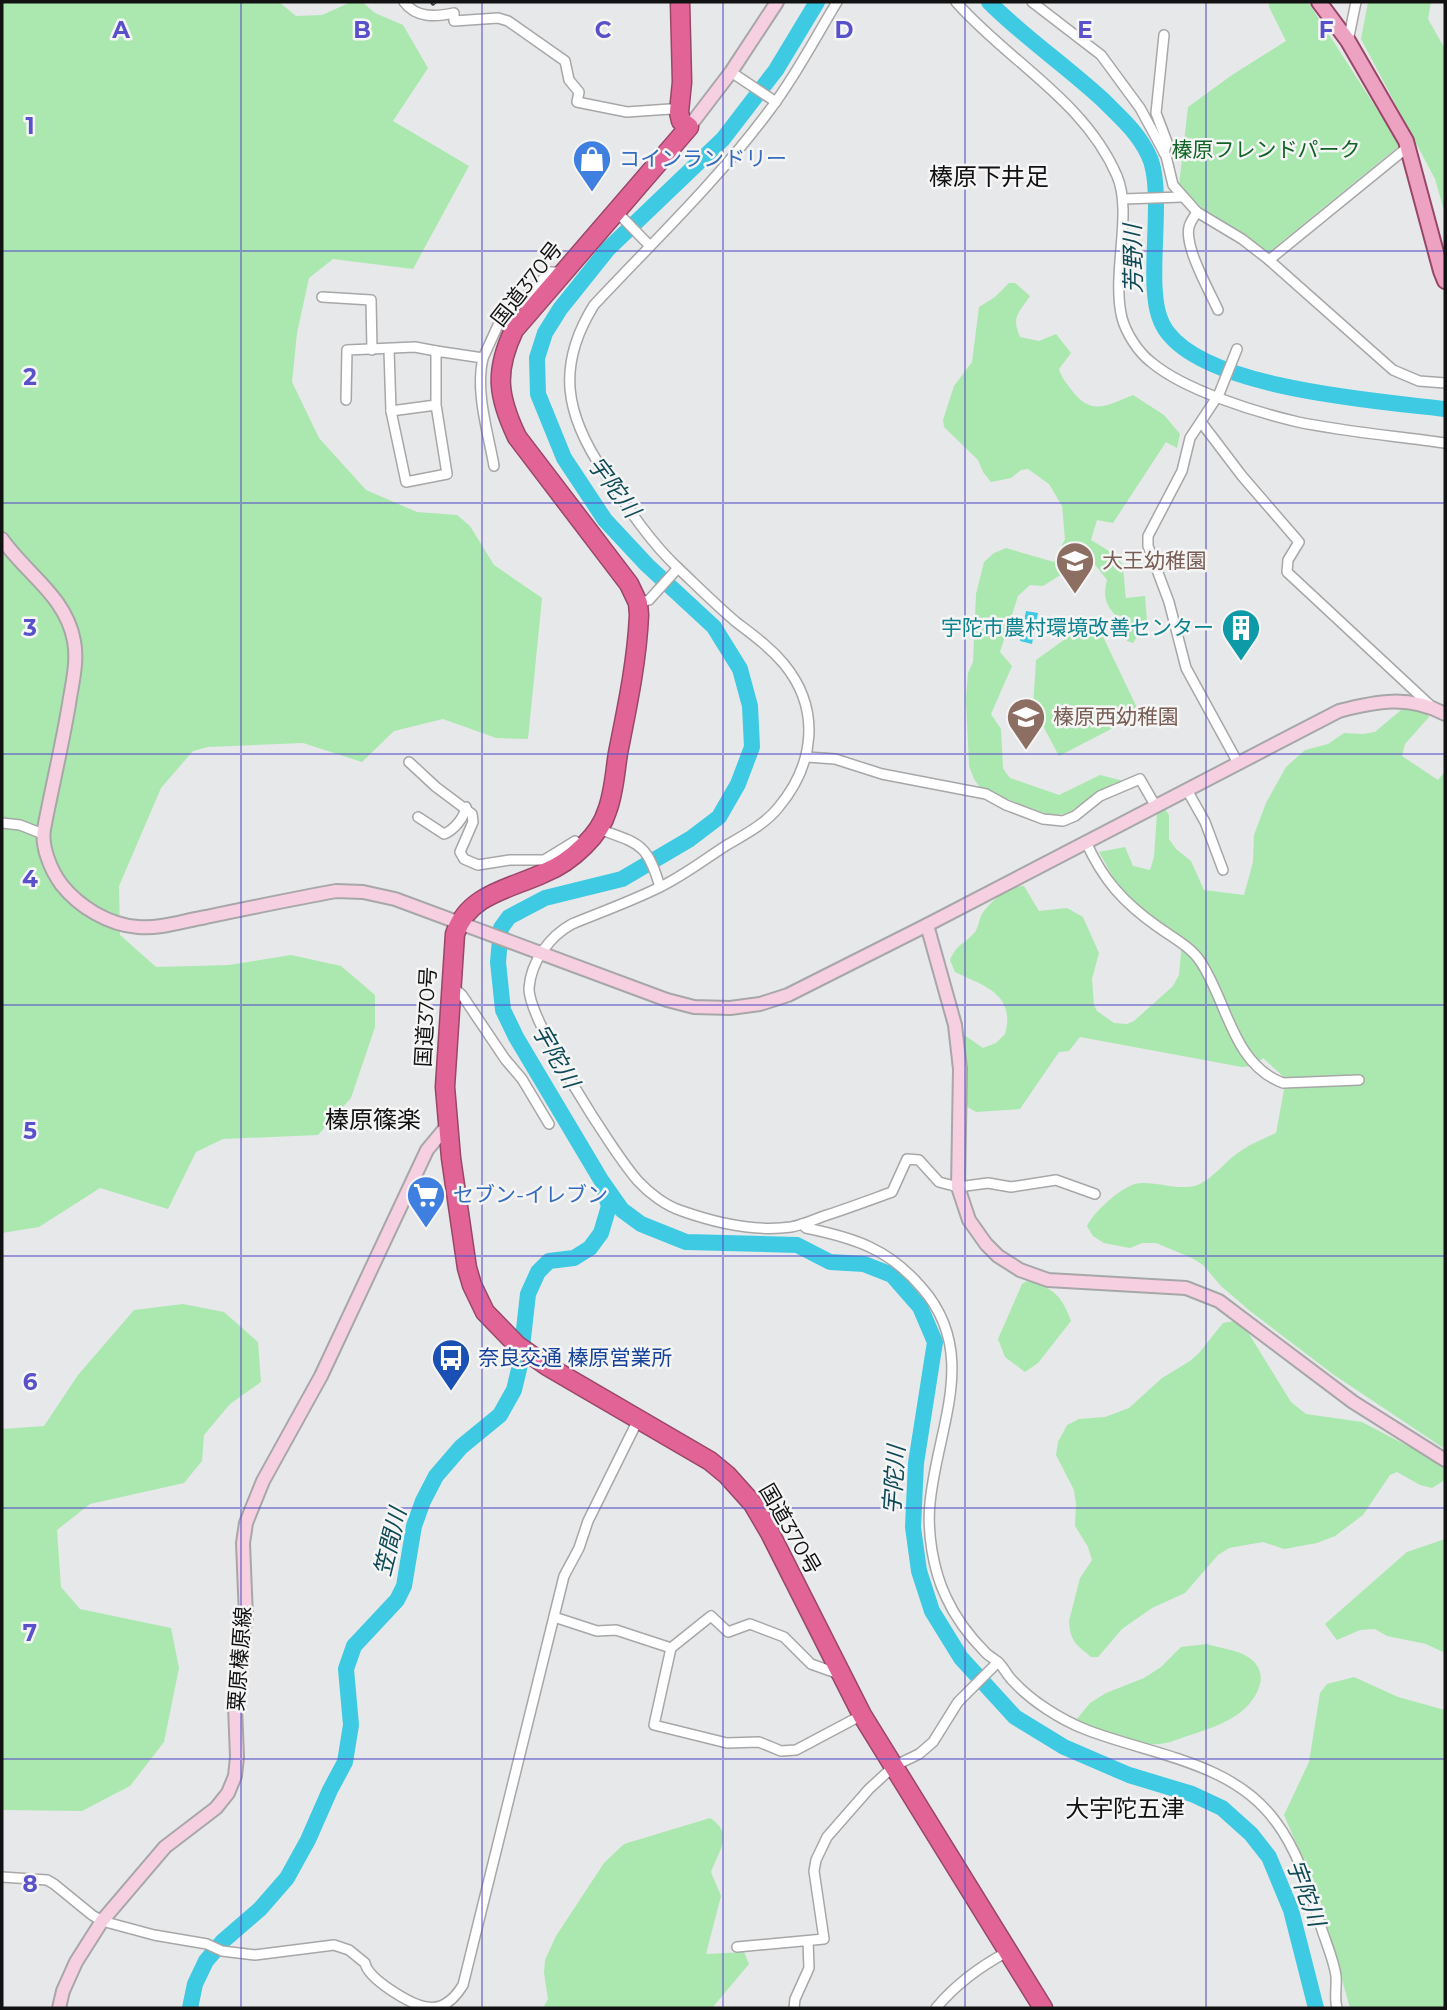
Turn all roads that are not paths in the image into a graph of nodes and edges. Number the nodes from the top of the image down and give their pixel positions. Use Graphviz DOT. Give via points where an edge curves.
graph roads {
  1 [pos="404,2"];
  2 [pos="680,2"];
  3 [pos="777,2"];
  4 [pos="836,2"];
  5 [pos="956,2"];
  6 [pos="1032,2"];
  7 [pos="1319,2"];
  8 [pos="1356,2"];
  9 [pos="1164,35"];
  10 [pos="1348,41"];
  11 [pos="737,76"];
  12 [pos="775,101"];
  13 [pos="684,120"];
  14 [pos="1409,146"];
  15 [pos="1164,153"];
  16 [pos="1182,197"];
  17 [pos="1127,199"];
  18 [pos="1196,212"];
  19 [pos="618,213"];
  20 [pos="648,244"];
  21 [pos="1269,260"];
  22 [pos="564,272"];
  23 [pos="1445,281"];
  24 [pos="322,297"];
  25 [pos="1218,310"];
  26 [pos="389,349"];
  27 [pos="1237,349"];
  28 [pos="372,350"];
  29 [pos="436,351"];
  30 [pos="483,358"];
  31 [pos="1445,383"];
  32 [pos="1218,396"];
  33 [pos="346,400"];
  34 [pos="436,405"];
  35 [pos="391,411"];
  36 [pos="1201,422"];
  37 [pos="1445,443"];
  38 [pos="494,466"];
  39 [pos="2,539"];
  40 [pos="677,569"];
  41 [pos="644,601"];
  42 [pos="1432,707"];
  43 [pos="1445,714"];
  44 [pos="807,757"];
  45 [pos="409,762"];
  46 [pos="1238,763"];
  47 [pos="1187,790"];
  48 [pos="1155,806"];
  49 [pos="466,807"];
  50 [pos="418,817"];
  51 [pos="2,823"];
  52 [pos="599,829"];
  53 [pos="43,834"];
  54 [pos="1086,842"];
  55 [pos="583,846"];
  56 [pos="1223,870"];
  57 [pos="659,884"];
  58 [pos="928,925"];
  59 [pos="466,926"];
  60 [pos="539,953"];
  61 [pos="451,984"];
  62 [pos="1359,1080"];
  63 [pos="548,1124"];
  64 [pos="447,1126"];
  65 [pos="958,1187"];
  66 [pos="1095,1194"];
  67 [pos="802,1224"];
  68 [pos="638,1420"];
  69 [pos="1445,1460"];
  70 [pos="554,1617"];
  71 [pos="671,1648"];
  72 [pos="997,1663"];
  73 [pos="844,1676"];
  74 [pos="862,1715"];
  75 [pos="894,1766"];
  76 [pos="2,1877"];
  77 [pos="102,1921"];
  78 [pos="808,1941"];
  79 [pos="737,1947"];
  80 [pos="1007,1952"];
  81 [pos="59,2008"];
  82 [pos="794,2008"];
  83 [pos="936,2008"];
  84 [pos="1043,2008"];
  85 [pos="1337,2008"];
  1 -- 13 [label="street" via="431,18 454,13 454,20 508,21 565,61 569,80 579,92 577,102 628,112 670,109"];
  2 -- 13 [label="highway"];
  3 -- 11 [label="street"];
  4 -- 12 [label="street"];
  5 -- 17 [label="street" via="1090,129"];
  6 -- 15 [label="street" via="1101,55 1140,108"];
  7 -- 10 [label="main road"];
  8 -- 10 [label="street"];
  9 -- 15 [label="street" via="1156,113 1167,142"];
  10 -- 14 [label="main road"];
  11 -- 12 [label="street"];
  11 -- 13 [label="street"];
  12 -- 20 [label="street" via="725,164"];
  13 -- 19 [label="highway, 国道370号"];
  14 -- 21 [label="street"];
  14 -- 23 [label="main road"];
  15 -- 16 [label="street" via="1173,185"];
  16 -- 17 [label="street"];
  16 -- 18 [label="street"];
  17 -- 32 [label="street" via="1117,287 1122,320 1147,360"];
  18 -- 21 [label="street"];
  18 -- 25 [label="street" via="1188,234"];
  19 -- 20 [label="street"];
  19 -- 22 [label="highway, 国道370号"];
  20 -- 40 [label="street" via="582,324 569,384 578,428 589,450"];
  21 -- 31 [label="street" via="1393,370 1419,381"];
  22 -- 30 [label="street" via="550,272 499,323"];
  22 -- 41 [label="highway, 国道370号" via="514,330 503,356 504,411 517,437"];
  24 -- 28 [label="street" via="371,300"];
  26 -- 28 [label="street"];
  26 -- 29 [label="street"];
  26 -- 35 [label="street"];
  27 -- 32 [label="street"];
  28 -- 33 [label="street" via="347,350"];
  29 -- 30 [label="street"];
  29 -- 34 [label="street"];
  30 -- 38 [label="street" via="482,394"];
  32 -- 36 [label="street"];
  32 -- 37 [label="street" via="1297,422"];
  34 -- 35 [label="street"];
  34 -- 35 [label="street" via="447,474 406,482"];
  36 -- 42 [label="street" via="1299,542 1287,560 1287,572"];
  36 -- 46 [label="street" via="1148,536 1148,546 1186,668"];
  39 -- 53 [label="street" via="55,596 74,641 76,663"];
  40 -- 41 [label="street"];
  40 -- 44 [label="street" via="785,665 803,695 810,719"];
  41 -- 52 [label="highway" via="608,810"];
  42 -- 43 [label="street"];
  42 -- 46 [label="street" via="1404,700 1375,701 1339,711"];
  44 -- 48 [label="street" via="835,759 882,774 986,794 1043,819 1063,821 1100,796 1140,779"];
  44 -- 57 [label="street" via="778,809 757,827"];
  45 -- 49 [label="street"];
  46 -- 47 [label="street"];
  47 -- 48 [label="street"];
  47 -- 56 [label="street"];
  48 -- 54 [label="street"];
  49 -- 50 [label="street" via="465,814 444,834"];
  49 -- 55 [label="street" via="473,822 460,852 473,863 544,860 575,841"];
  51 -- 53 [label="street"];
  52 -- 55 [label="highway"];
  52 -- 57 [label="street" via="644,848"];
  53 -- 59 [label="street" via="49,864 64,887 103,918 120,924 153,928 336,891 395,900"];
  54 -- 58 [label="street"];
  54 -- 62 [label="street" via="1097,868 1115,892 1199,958 1225,1016 1260,1069 1283,1083"];
  55 -- 59 [label="highway" via="563,864 482,900 466,913"];
  57 -- 60 [label="street" via="558,931"];
  58 -- 60 [label="street" via="788,995 730,1008 694,1007 667,1000"];
  58 -- 65 [label="street" via="955,1025 960,1069"];
  59 -- 60 [label="street"];
  59 -- 61 [label="highway, 国道370号" via="452,951"];
  60 -- 67 [label="street" via="529,989 545,1036 639,1182 679,1210 726,1224 765,1229"];
  61 -- 63 [label="street" via="522,1079"];
  61 -- 64 [label="highway, 国道370号"];
  64 -- 68 [label="highway, 国道370号" via="472,1285 485,1312 522,1349"];
  64 -- 77 [label="street, 粟原榛原線" via="427,1150 321,1376 262,1481 246,1523 246,1617 235,1706 237,1757 228,1793 216,1808 165,1847"];
  65 -- 66 [label="street" via="988,1183 1011,1187 1056,1180"];
  65 -- 67 [label="street" via="939,1182 919,1160 907,1159 892,1192"];
  65 -- 69 [label="street" via="976,1232 998,1256 1020,1270 1066,1282 1186,1288 1219,1301 1353,1402"];
  67 -- 72 [label="street" via="845,1236 894,1259 931,1298 942,1318 952,1345 953,1372 929,1504 931,1540 946,1597"];
  68 -- 70 [label="street" via="564,1576"];
  68 -- 73 [label="highway, 国道370号" via="709,1461 753,1504"];
  70 -- 71 [label="street"];
  70 -- 77 [label="street" via="463,1985 446,2004 428,2008 413,2002 376,1980 349,1950 334,1945 255,1955"];
  71 -- 73 [label="street" via="711,1616 728,1632 750,1624 784,1637 811,1664"];
  71 -- 74 [label="street" via="654,1725 727,1743 759,1742 782,1751 796,1750"];
  72 -- 75 [label="street" via="958,1702 933,1742"];
  72 -- 85 [label="street" via="1030,1696 1084,1729 1202,1767 1260,1804 1276,1821 1303,1872 1336,1976"];
  73 -- 74 [label="highway, 国道370号"];
  74 -- 75 [label="highway, 国道370号"];
  75 -- 78 [label="street" via="827,1837 814,1871 824,1939"];
  75 -- 80 [label="highway, 国道370号"];
  76 -- 77 [label="street" via="47,1880"];
  77 -- 81 [label="street, 粟原榛原線" via="76,1962"];
  78 -- 79 [label="street"];
  78 -- 82 [label="street" via="809,1968"];
  80 -- 83 [label="street" via="980,1967"];
  80 -- 84 [label="highway, 国道370号"];
}
